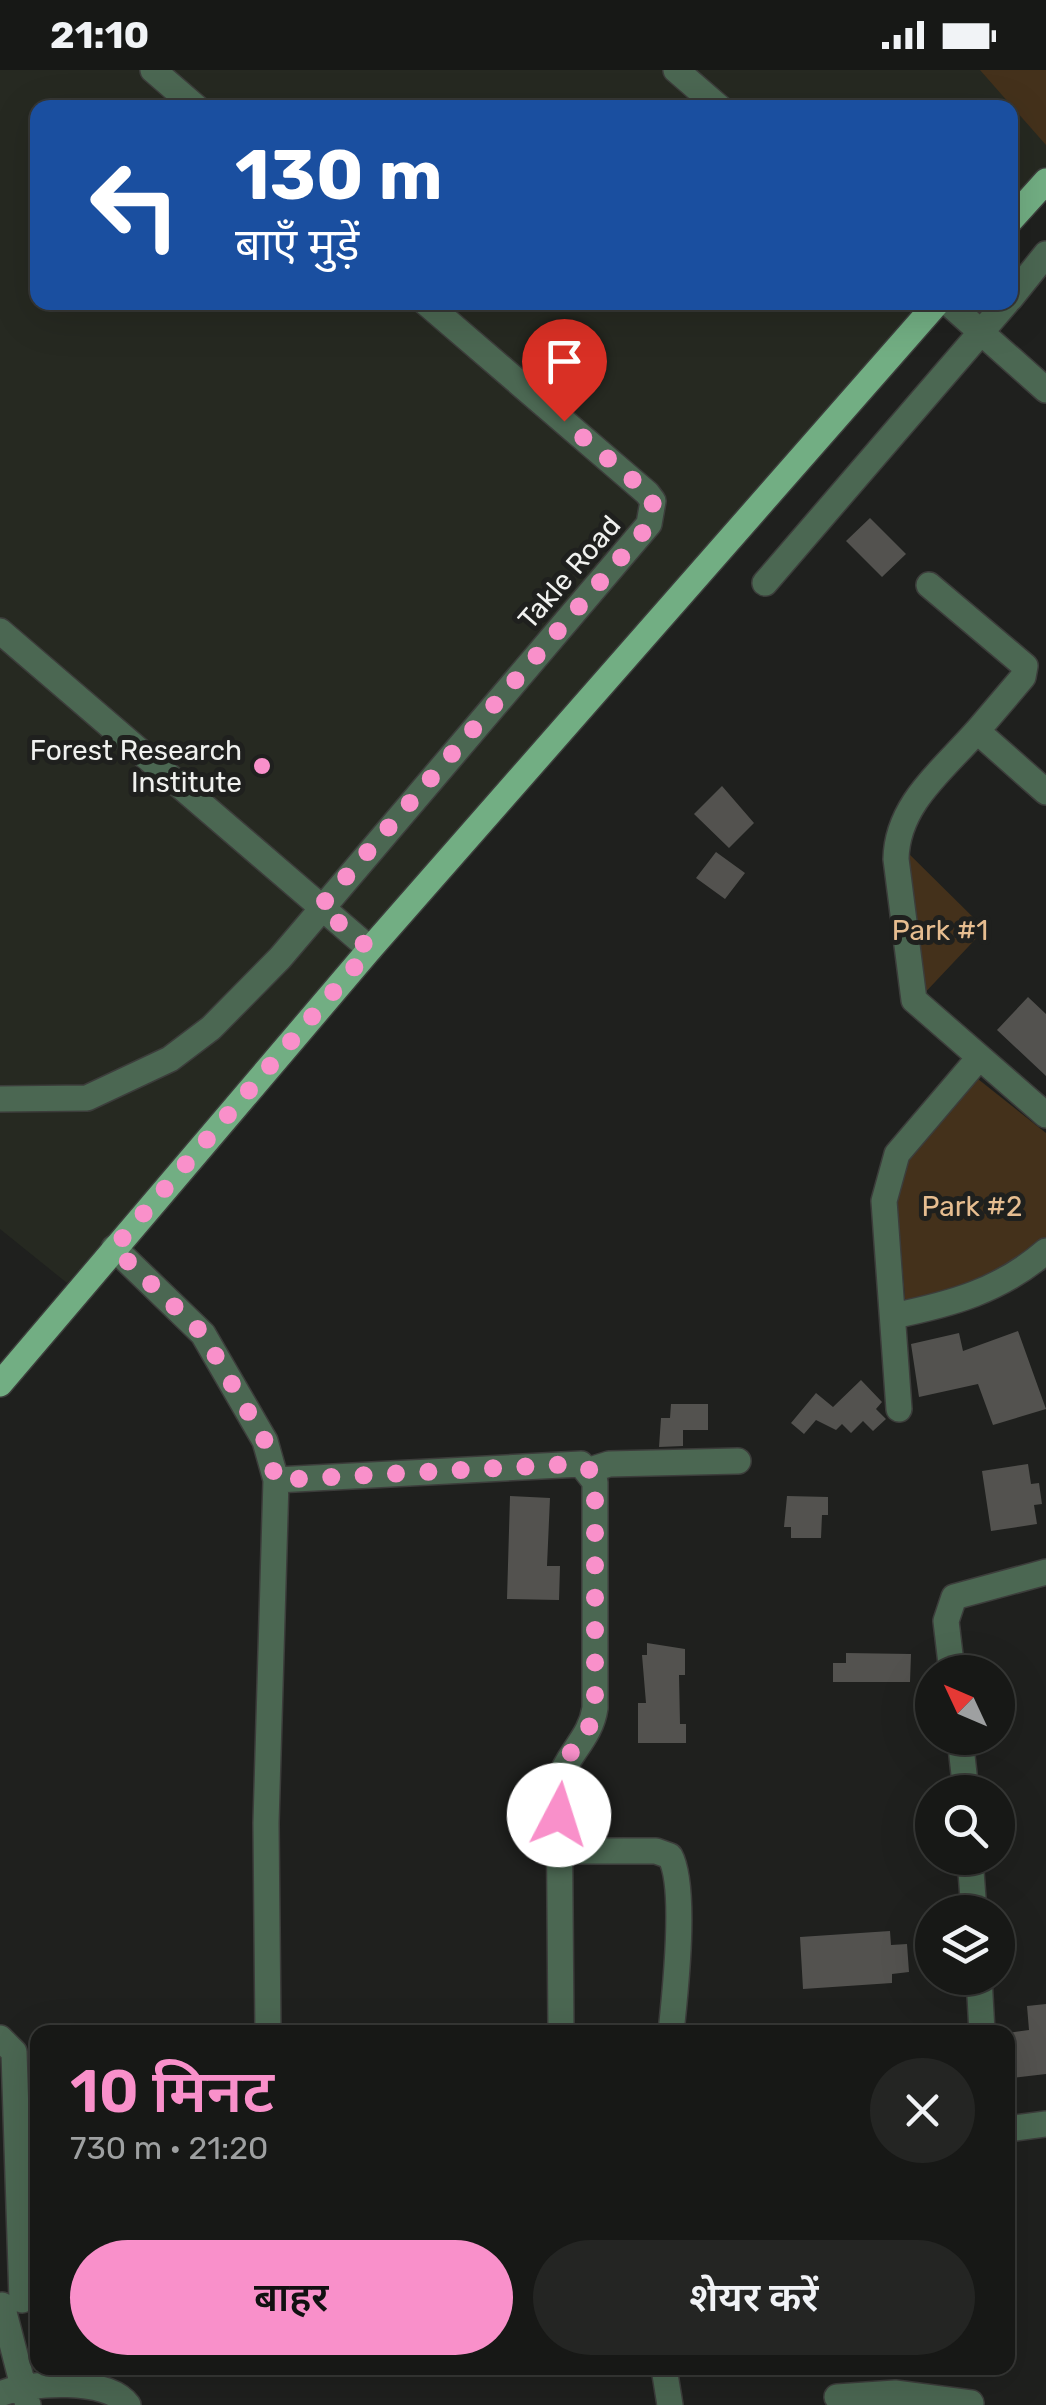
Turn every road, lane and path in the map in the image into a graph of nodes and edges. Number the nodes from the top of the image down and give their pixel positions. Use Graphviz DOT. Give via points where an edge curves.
graph roads {
  1 [pos="153,70"];
  2 [pos="676,70"];
  3 [pos="187,100"];
  4 [pos="711,100"];
  5 [pos="1046,181"];
  6 [pos="1018,213"];
  7 [pos="1046,254"];
  8 [pos="1018,289"];
  9 [pos="434,310"];
  10 [pos="931,310"];
  11 [pos="955,310"];
  12 [pos="1001,310"];
  13 [pos="982,334"];
  14 [pos="1046,390"];
  15 [pos="765,584"];
  16 [pos="929,585"];
  17 [pos="0,632"];
  18 [pos="977,731"];
  19 [pos="1046,792"];
  20 [pos="320,907"];
  21 [pos="370,949"];
  22 [pos="978,1059"];
  23 [pos="0,1099"];
  24 [pos="1046,1115"];
  25 [pos="114,1248"];
  26 [pos="1046,1252"];
  27 [pos="893,1316"];
  28 [pos="0,1384"];
  29 [pos="900,1409"];
  30 [pos="738,1461"];
  31 [pos="590,1470"];
  32 [pos="276,1480"];
  33 [pos="1046,1572"];
  34 [pos="950,1655"];
  35 [pos="559,1851"];
  36 [pos="979,1995"];
  37 [pos="268,2025"];
  38 [pos="560,2025"];
  39 [pos="672,2025"];
  40 [pos="981,2025"];
  41 [pos="0,2038"];
  42 [pos="1046,2124"];
  43 [pos="1015,2127"];
  44 [pos="15,2302"];
  45 [pos="665,2375"];
  46 [pos="892,2380"];
  47 [pos="17,2395"];
  48 [pos="838,2397"];
  49 [pos="970,2403"];
  50 [pos="128,2405"];
  51 [pos="670,2405"];
  1 -- 3 [label="street"];
  2 -- 4 [label="street"];
  5 -- 6 [label="main road"];
  7 -- 8 [label="street"];
  9 -- 20 [label="street, Takle Road" via="647,492 654,514"];
  10 -- 21 [label="main road"];
  11 -- 13 [label="street"];
  12 -- 13 [label="street"];
  13 -- 14 [label="street"];
  13 -- 15 [label="street"];
  16 -- 18 [label="street" via="1025,666"];
  17 -- 20 [label="street"];
  18 -- 19 [label="street"];
  18 -- 22 [label="street" via="910,806 900,822 896,859 914,1000"];
  20 -- 21 [label="street"];
  20 -- 23 [label="street" via="225,1014 170,1059 86,1098"];
  21 -- 25 [label="main road"];
  22 -- 24 [label="street"];
  22 -- 27 [label="street" via="897,1154 884,1201"];
  25 -- 28 [label="main road"];
  25 -- 32 [label="street" via="203,1334 265,1441"];
  26 -- 27 [label="street" via="980,1294"];
  27 -- 29 [label="street"];
  30 -- 31 [label="street"];
  31 -- 32 [label="street" via="573,1464"];
  31 -- 35 [label="street" via="595,1708 559,1780"];
  32 -- 37 [label="street"];
  33 -- 34 [label="street" via="954,1597 946,1621"];
  35 -- 38 [label="street"];
  35 -- 39 [label="street" via="670,1856 677,1962"];
  36 -- 40 [label="street"];
  41 -- 44 [label="street" via="14,2052 18,2090"];
  42 -- 43 [label="street"];
  44 -- 47 [label="street"];
  45 -- 51 [label="street"];
  46 -- 48 [label="street"];
  46 -- 49 [label="street"];
  47 -- 50 [label="street" via="108,2389"];
}
